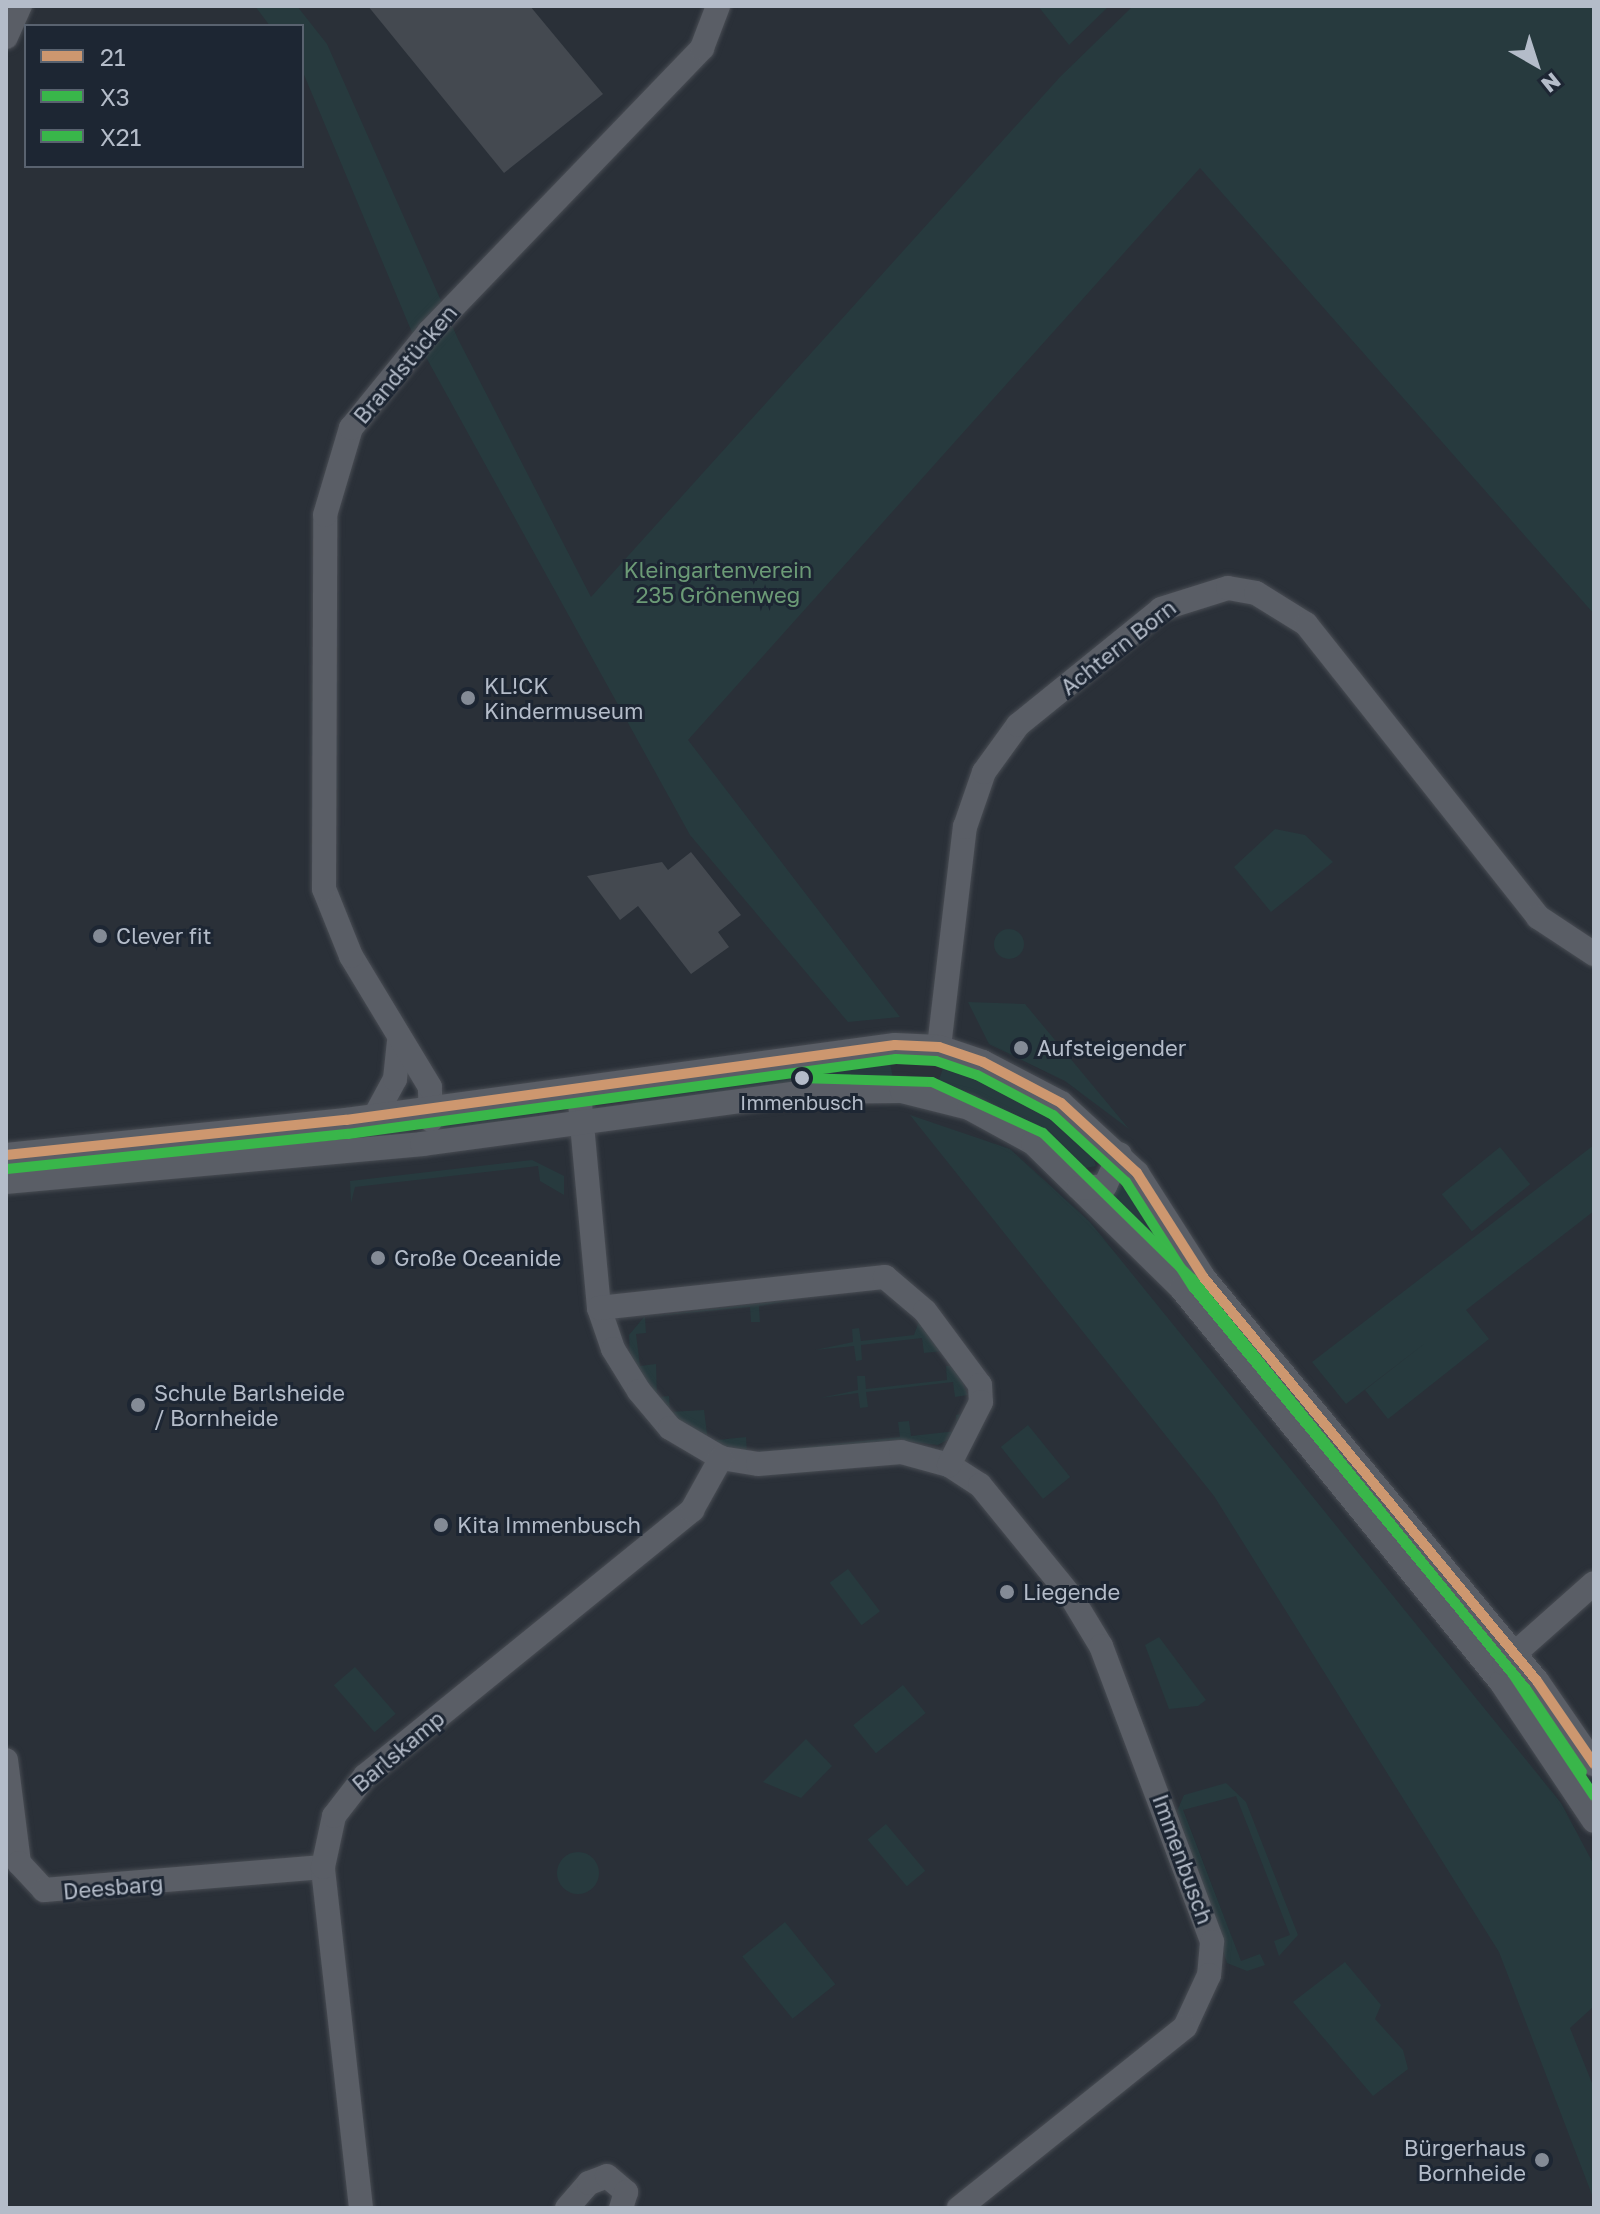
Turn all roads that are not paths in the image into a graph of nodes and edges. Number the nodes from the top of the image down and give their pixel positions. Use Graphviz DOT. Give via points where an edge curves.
graph roads {
  1 [pos="20,6"];
  2 [pos="718,6"];
  3 [pos="6,37"];
  4 [pos="1594,954"];
  5 [pos="399,1042"];
  6 [pos="939,1047"];
  7 [pos="578,1084"];
  8 [pos="436,1106"];
  9 [pos="375,1116"];
  10 [pos="582,1119"];
  11 [pos="422,1144"];
  12 [pos="1120,1154"];
  13 [pos="6,1155"];
  14 [pos="6,1182"];
  15 [pos="1079,1188"];
  16 [pos="599,1308"];
  17 [pos="721,1458"];
  18 [pos="949,1465"];
  19 [pos="1414,1578"];
  20 [pos="1594,1583"];
  21 [pos="1511,1651"];
  22 [pos="1497,1677"];
  23 [pos="6,1760"];
  24 [pos="1594,1764"];
  25 [pos="1594,1821"];
  26 [pos="323,1867"];
  27 [pos="361,2208"];
  28 [pos="567,2208"];
  29 [pos="621,2208"];
  30 [pos="959,2208"];
  1 -- 3 [label="street"];
  2 -- 5 [label="street, Brandstücken" via="702,48 429,332 347,442 325,515 324,889"];
  4 -- 6 [label="street, Achtern Born" via="1538,917 1306,624 1256,593 1228,588 1161,609 1000,747 965,827"];
  5 -- 8 [label="street, Brandstücken"];
  5 -- 9 [label="street" via="395,1079"];
  6 -- 7 [label="street" via="895,1045"];
  6 -- 12 [label="street" via="1061,1103"];
  7 -- 8 [label="street"];
  7 -- 10 [label="street, Immenbusch"];
  8 -- 9 [label="street"];
  8 -- 11 [label="street"];
  9 -- 13 [label="street"];
  10 -- 11 [label="street"];
  10 -- 15 [label="street" via="807,1092 902,1091 1002,1123"];
  10 -- 16 [label="street, Immenbusch"];
  11 -- 14 [label="street"];
  12 -- 15 [label="street" via="1105,1186"];
  12 -- 21 [label="street" via="1204,1278"];
  15 -- 19 [label="street" via="1181,1288"];
  16 -- 17 [label="street, Immenbusch" via="613,1349 658,1415"];
  16 -- 18 [label="street" via="885,1277 925,1311 980,1385 981,1402"];
  17 -- 18 [label="street, Immenbusch" via="758,1464 901,1452"];
  17 -- 26 [label="street, Barlskamp" via="692,1510 354,1787 334,1816"];
  18 -- 30 [label="street, Immenbusch" via="980,1485 1072,1598 1101,1646 1212,1942 1209,1975 1185,2027"];
  19 -- 21 [label="street"];
  19 -- 22 [label="street"];
  20 -- 21 [label="street"];
  21 -- 22 [label="street"];
  21 -- 24 [label="street"];
  22 -- 25 [label="street"];
  23 -- 26 [label="street, Deesbarg" via="19,1863 44,1890"];
  26 -- 27 [label="street, Barlskamp"];
  28 -- 29 [label="street" via="589,2183 607,2176 626,2192"];
}
